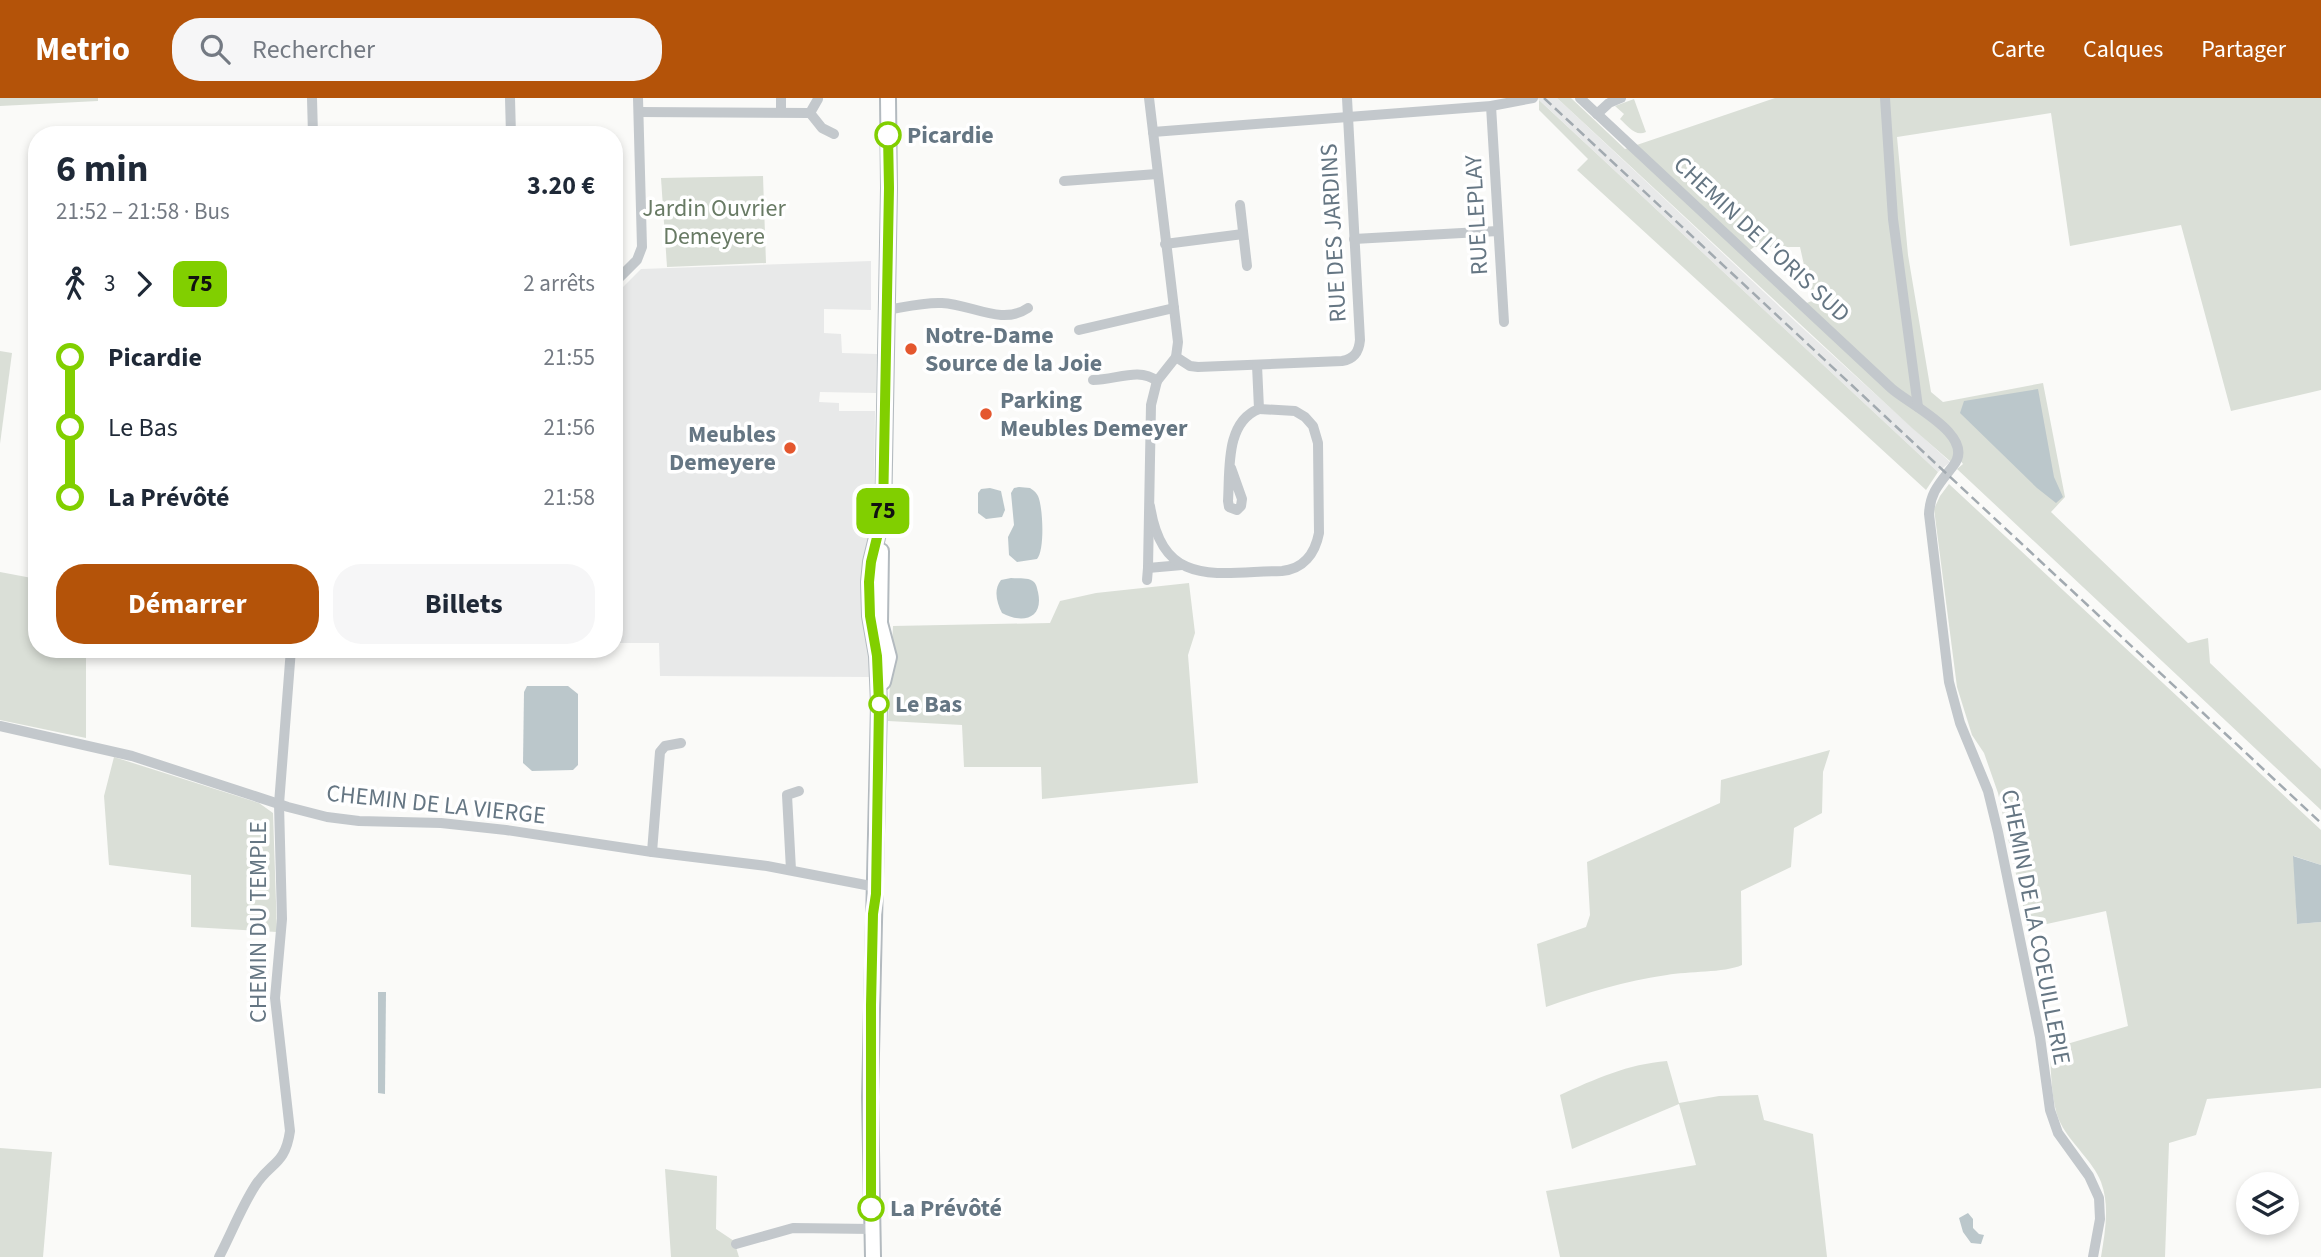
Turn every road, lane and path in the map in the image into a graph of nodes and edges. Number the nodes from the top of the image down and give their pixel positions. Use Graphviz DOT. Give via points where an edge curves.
graph roads {
  1 [pos="313,98"];
  2 [pos="510,98"];
  3 [pos="638,98"];
  4 [pos="781,98"];
  5 [pos="888,98"];
  6 [pos="1149,98"];
  7 [pos="1347,98"];
  8 [pos="1533,98"];
  9 [pos="1580,98"];
  10 [pos="1621,98"];
  11 [pos="1885,98"];
  12 [pos="818,99"];
  13 [pos="1491,106"];
  14 [pos="639,112"];
  15 [pos="781,112"];
  16 [pos="810,113"];
  17 [pos="1597,114"];
  18 [pos="1348,116"];
  19 [pos="313,126"];
  20 [pos="511,126"];
  21 [pos="1153,132"];
  22 [pos="834,134"];
  23 [pos="1157,174"];
  24 [pos="1064,181"];
  25 [pos="1240,205"];
  26 [pos="1498,231"];
  27 [pos="1244,234"];
  28 [pos="1354,239"];
  29 [pos="1166,244"];
  30 [pos="1247,266"];
  31 [pos="623,275"];
  32 [pos="1028,308"];
  33 [pos="1174,308"];
  34 [pos="887,310"];
  35 [pos="1504,322"];
  36 [pos="1079,330"];
  37 [pos="1176,357"];
  38 [pos="1257,365"];
  39 [pos="1093,380"];
  40 [pos="1157,381"];
  41 [pos="1917,407"];
  42 [pos="1259,409"];
  43 [pos="1231,468"];
  44 [pos="1944,477"];
  45 [pos="1150,506"];
  46 [pos="1183,565"];
  47 [pos="1148,568"];
  48 [pos="1147,580"];
  49 [pos="290,658"];
  50 [pos="0,726"];
  51 [pos="681,743"];
  52 [pos="799,791"];
  53 [pos="279,804"];
  54 [pos="652,852"];
  55 [pos="791,870"];
  56 [pos="876,887"];
  57 [pos="872,1229"];
  58 [pos="736,1244"];
  59 [pos="219,1257"];
  60 [pos="873,1257"];
  61 [pos="2093,1257"];
  1 -- 19 [label="street"];
  2 -- 20 [label="street"];
  3 -- 14 [label="street"];
  4 -- 15 [label="street"];
  5 -- 34 [label="street"];
  6 -- 21 [label="street"];
  7 -- 18 [label="street, RUE DES JARDINS"];
  8 -- 13 [label="street"];
  9 -- 17 [label="street, CHEMIN DE L'ORIS SUD"];
  10 -- 17 [label="street"];
  11 -- 41 [label="street" via="1893,219"];
  12 -- 16 [label="street"];
  13 -- 18 [label="street"];
  13 -- 26 [label="street, RUE LEPLAY"];
  14 -- 15 [label="street"];
  14 -- 31 [label="street" via="642,247"];
  15 -- 16 [label="street"];
  16 -- 22 [label="street"];
  17 -- 41 [label="street, CHEMIN DE L'ORIS SUD" via="1891,388"];
  18 -- 21 [label="street"];
  18 -- 28 [label="street, RUE DES JARDINS"];
  21 -- 23 [label="street"];
  23 -- 24 [label="street"];
  23 -- 29 [label="street"];
  25 -- 27 [label="street"];
  26 -- 28 [label="street"];
  26 -- 35 [label="street, RUE LEPLAY"];
  27 -- 29 [label="street"];
  27 -- 30 [label="street"];
  28 -- 38 [label="street, RUE DES JARDINS" via="1360,340 1356,354 1346,360"];
  29 -- 33 [label="street"];
  32 -- 34 [label="street" via="1003,316 943,303"];
  33 -- 36 [label="street"];
  33 -- 37 [label="street"];
  34 -- 56 [label="street" via="880,622 889,657 879,704"];
  37 -- 38 [label="street" via="1198,367"];
  37 -- 40 [label="street"];
  38 -- 42 [label="street"];
  39 -- 40 [label="street" via="1140,373"];
  40 -- 45 [label="street" via="1151,405"];
  41 -- 44 [label="street, CHEMIN DE L'ORIS SUD" via="1958,444 1957,461"];
  42 -- 43 [label="street" via="1235,430"];
  42 -- 46 [label="street" via="1296,411 1316,432 1319,533 1314,549 1304,562 1287,570 1210,572"];
  44 -- 61 [label="street, CHEMIN DE LA COEUILLERIE" via="1934,490 1929,514 1949,682 1998,832 2040,1037 2050,1110 2099,1198"];
  45 -- 46 [label="street" via="1160,545"];
  45 -- 47 [label="street"];
  46 -- 47 [label="street"];
  47 -- 48 [label="street"];
  49 -- 53 [label="street, CHEMIN DU TEMPLE"];
  50 -- 53 [label="street, CHEMIN DE LA VIERGE" via="132,756"];
  51 -- 54 [label="street" via="665,746 660,752"];
  52 -- 55 [label="street" via="787,795"];
  53 -- 54 [label="street, CHEMIN DE LA VIERGE" via="336,818 454,824"];
  53 -- 59 [label="street, CHEMIN DU TEMPLE" via="282,919 275,998 290,1131 283,1155 254,1187"];
  54 -- 55 [label="street, CHEMIN DE LA VIERGE"];
  55 -- 56 [label="street, CHEMIN DE LA VIERGE"];
  56 -- 57 [label="street" via="870,1097"];
  57 -- 58 [label="street" via="793,1228"];
  57 -- 60 [label="street"];
}
